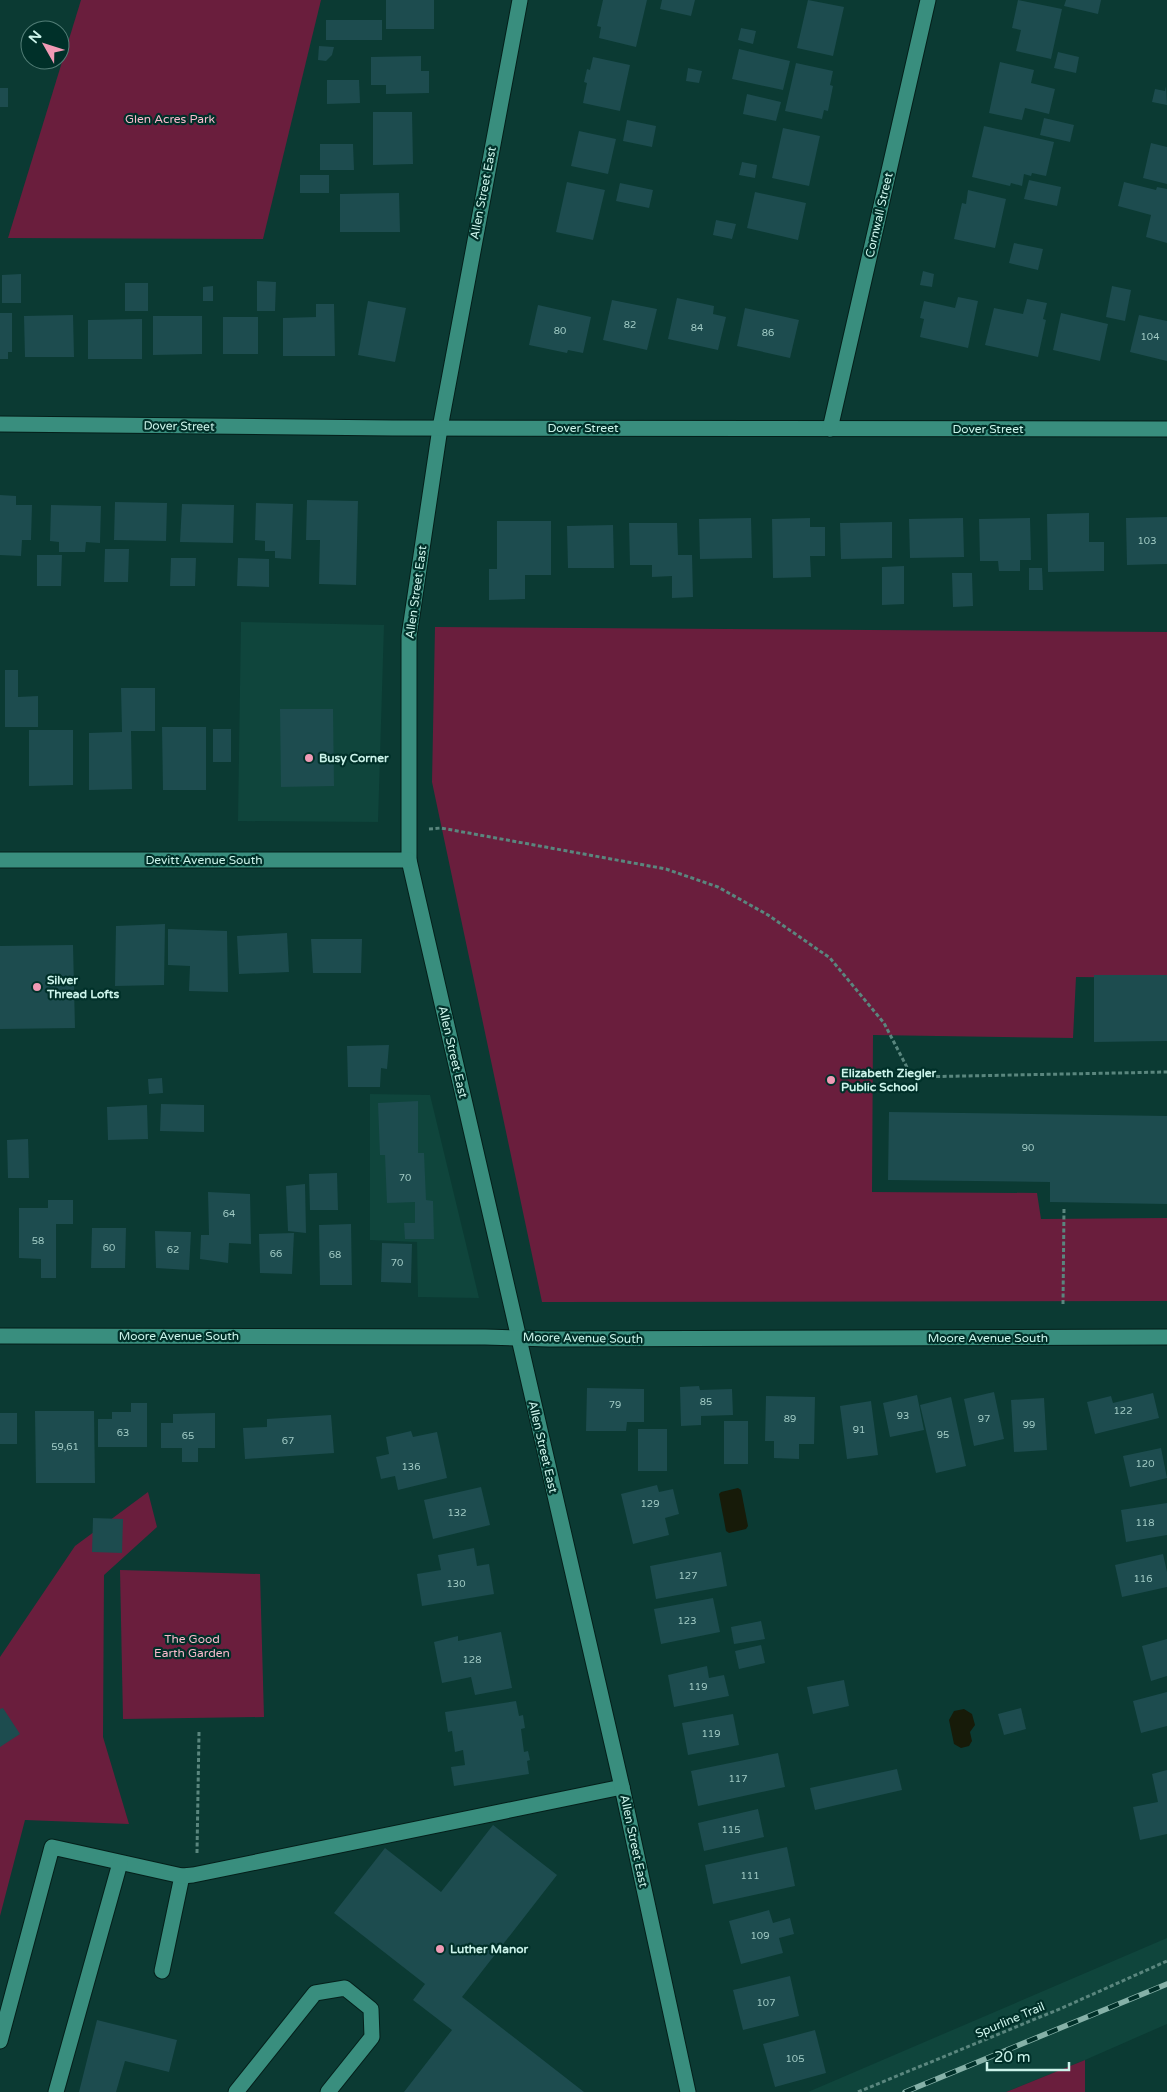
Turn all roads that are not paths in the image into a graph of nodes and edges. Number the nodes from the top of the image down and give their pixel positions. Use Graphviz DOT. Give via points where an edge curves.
graph roads {
  1 [pos="520,0"];
  2 [pos="928,0"];
  3 [pos="0,424"];
  4 [pos="440,428"];
  5 [pos="1167,429"];
  6 [pos="830,430"];
  7 [pos="0,860"];
  8 [pos="409,860"];
  9 [pos="0,1336"];
  10 [pos="1167,1337"];
  11 [pos="520,1338"];
  12 [pos="622,1787"];
  13 [pos="120,1863"];
  14 [pos="187,1875"];
  15 [pos="162,1971"];
  16 [pos="0,2041"];
  17 [pos="56,2092"];
  18 [pos="236,2092"];
  19 [pos="328,2092"];
  20 [pos="688,2092"];
  1 -- 4 [label="street, Allen Street East"];
  2 -- 6 [label="street, Cornwall Street"];
  3 -- 4 [label="street, Dover Street"];
  4 -- 6 [label="street, Dover Street"];
  4 -- 8 [label="street, Allen Street East" via="409,636"];
  5 -- 6 [label="street, Dover Street"];
  7 -- 8 [label="street, Devitt Avenue South"];
  8 -- 11 [label="street, Allen Street East"];
  9 -- 11 [label="street, Moore Avenue South"];
  10 -- 11 [label="street, Moore Avenue South"];
  11 -- 12 [label="street, Allen Street East"];
  12 -- 14 [label="street"];
  12 -- 20 [label="street, Allen Street East"];
  13 -- 14 [label="street"];
  13 -- 16 [label="street" via="52,1847"];
  13 -- 17 [label="street"];
  14 -- 15 [label="street"];
  18 -- 19 [label="street" via="316,1994 345,1988 371,2009 372,2037"];
}
